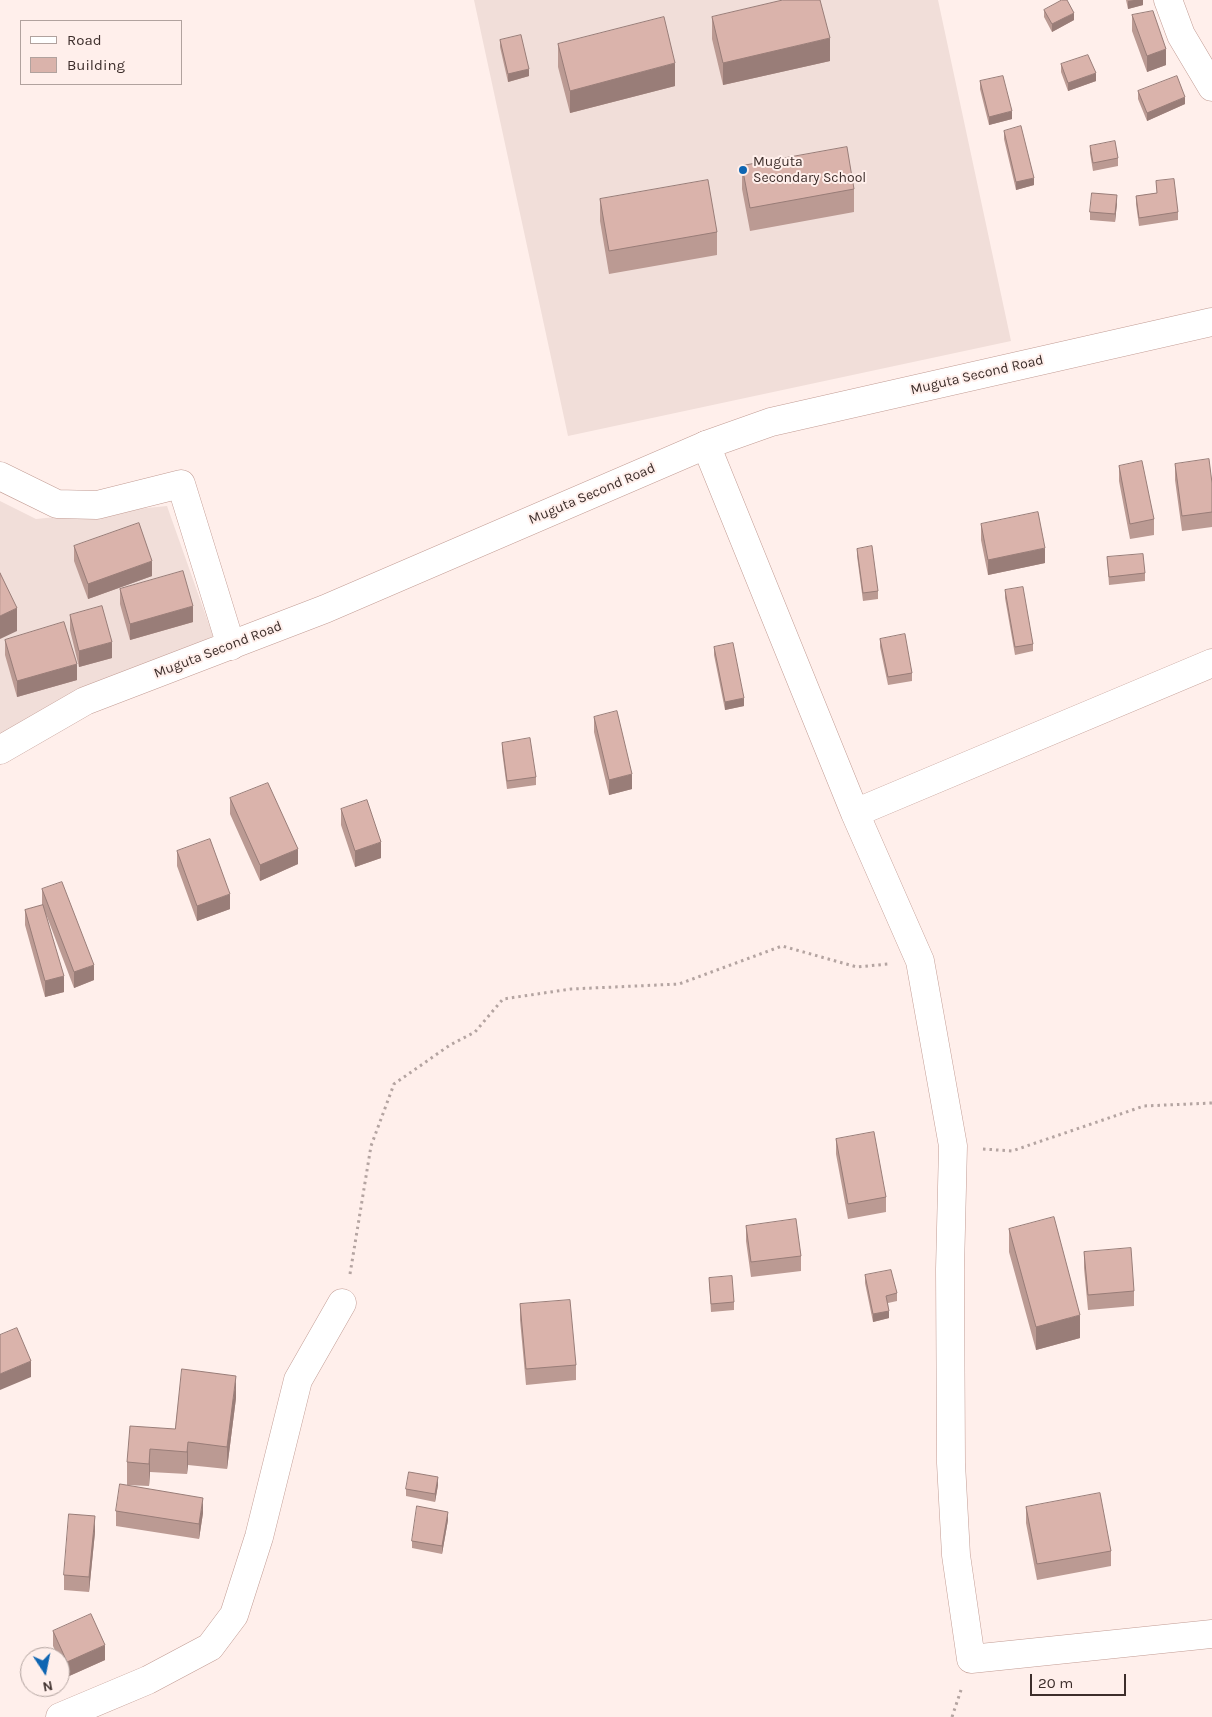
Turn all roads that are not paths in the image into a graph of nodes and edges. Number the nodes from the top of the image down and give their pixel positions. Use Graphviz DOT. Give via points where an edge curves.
graph roads {
  1 [pos="1168,0"];
  2 [pos="1212,87"];
  3 [pos="1212,322"];
  4 [pos="706,445"];
  5 [pos="0,476"];
  6 [pos="231,646"];
  7 [pos="1212,663"];
  8 [pos="0,750"];
  9 [pos="855,813"];
  10 [pos="342,1303"];
  11 [pos="1212,1634"];
  12 [pos="60,1717"];
  1 -- 2 [label="street" via="1181,35"];
  3 -- 4 [label="street, Muguta Second Road" via="771,422"];
  4 -- 6 [label="street, Muguta Second Road" via="325,609"];
  4 -- 9 [label="street"];
  5 -- 6 [label="street" via="57,504 97,505 181,484"];
  6 -- 8 [label="street, Muguta Second Road" via="85,701"];
  7 -- 9 [label="street"];
  9 -- 11 [label="street" via="920,961 953,1146 951,1463 956,1555 971,1659"];
  10 -- 12 [label="street" via="298,1380 259,1538 234,1615 210,1647 148,1680"];
}
